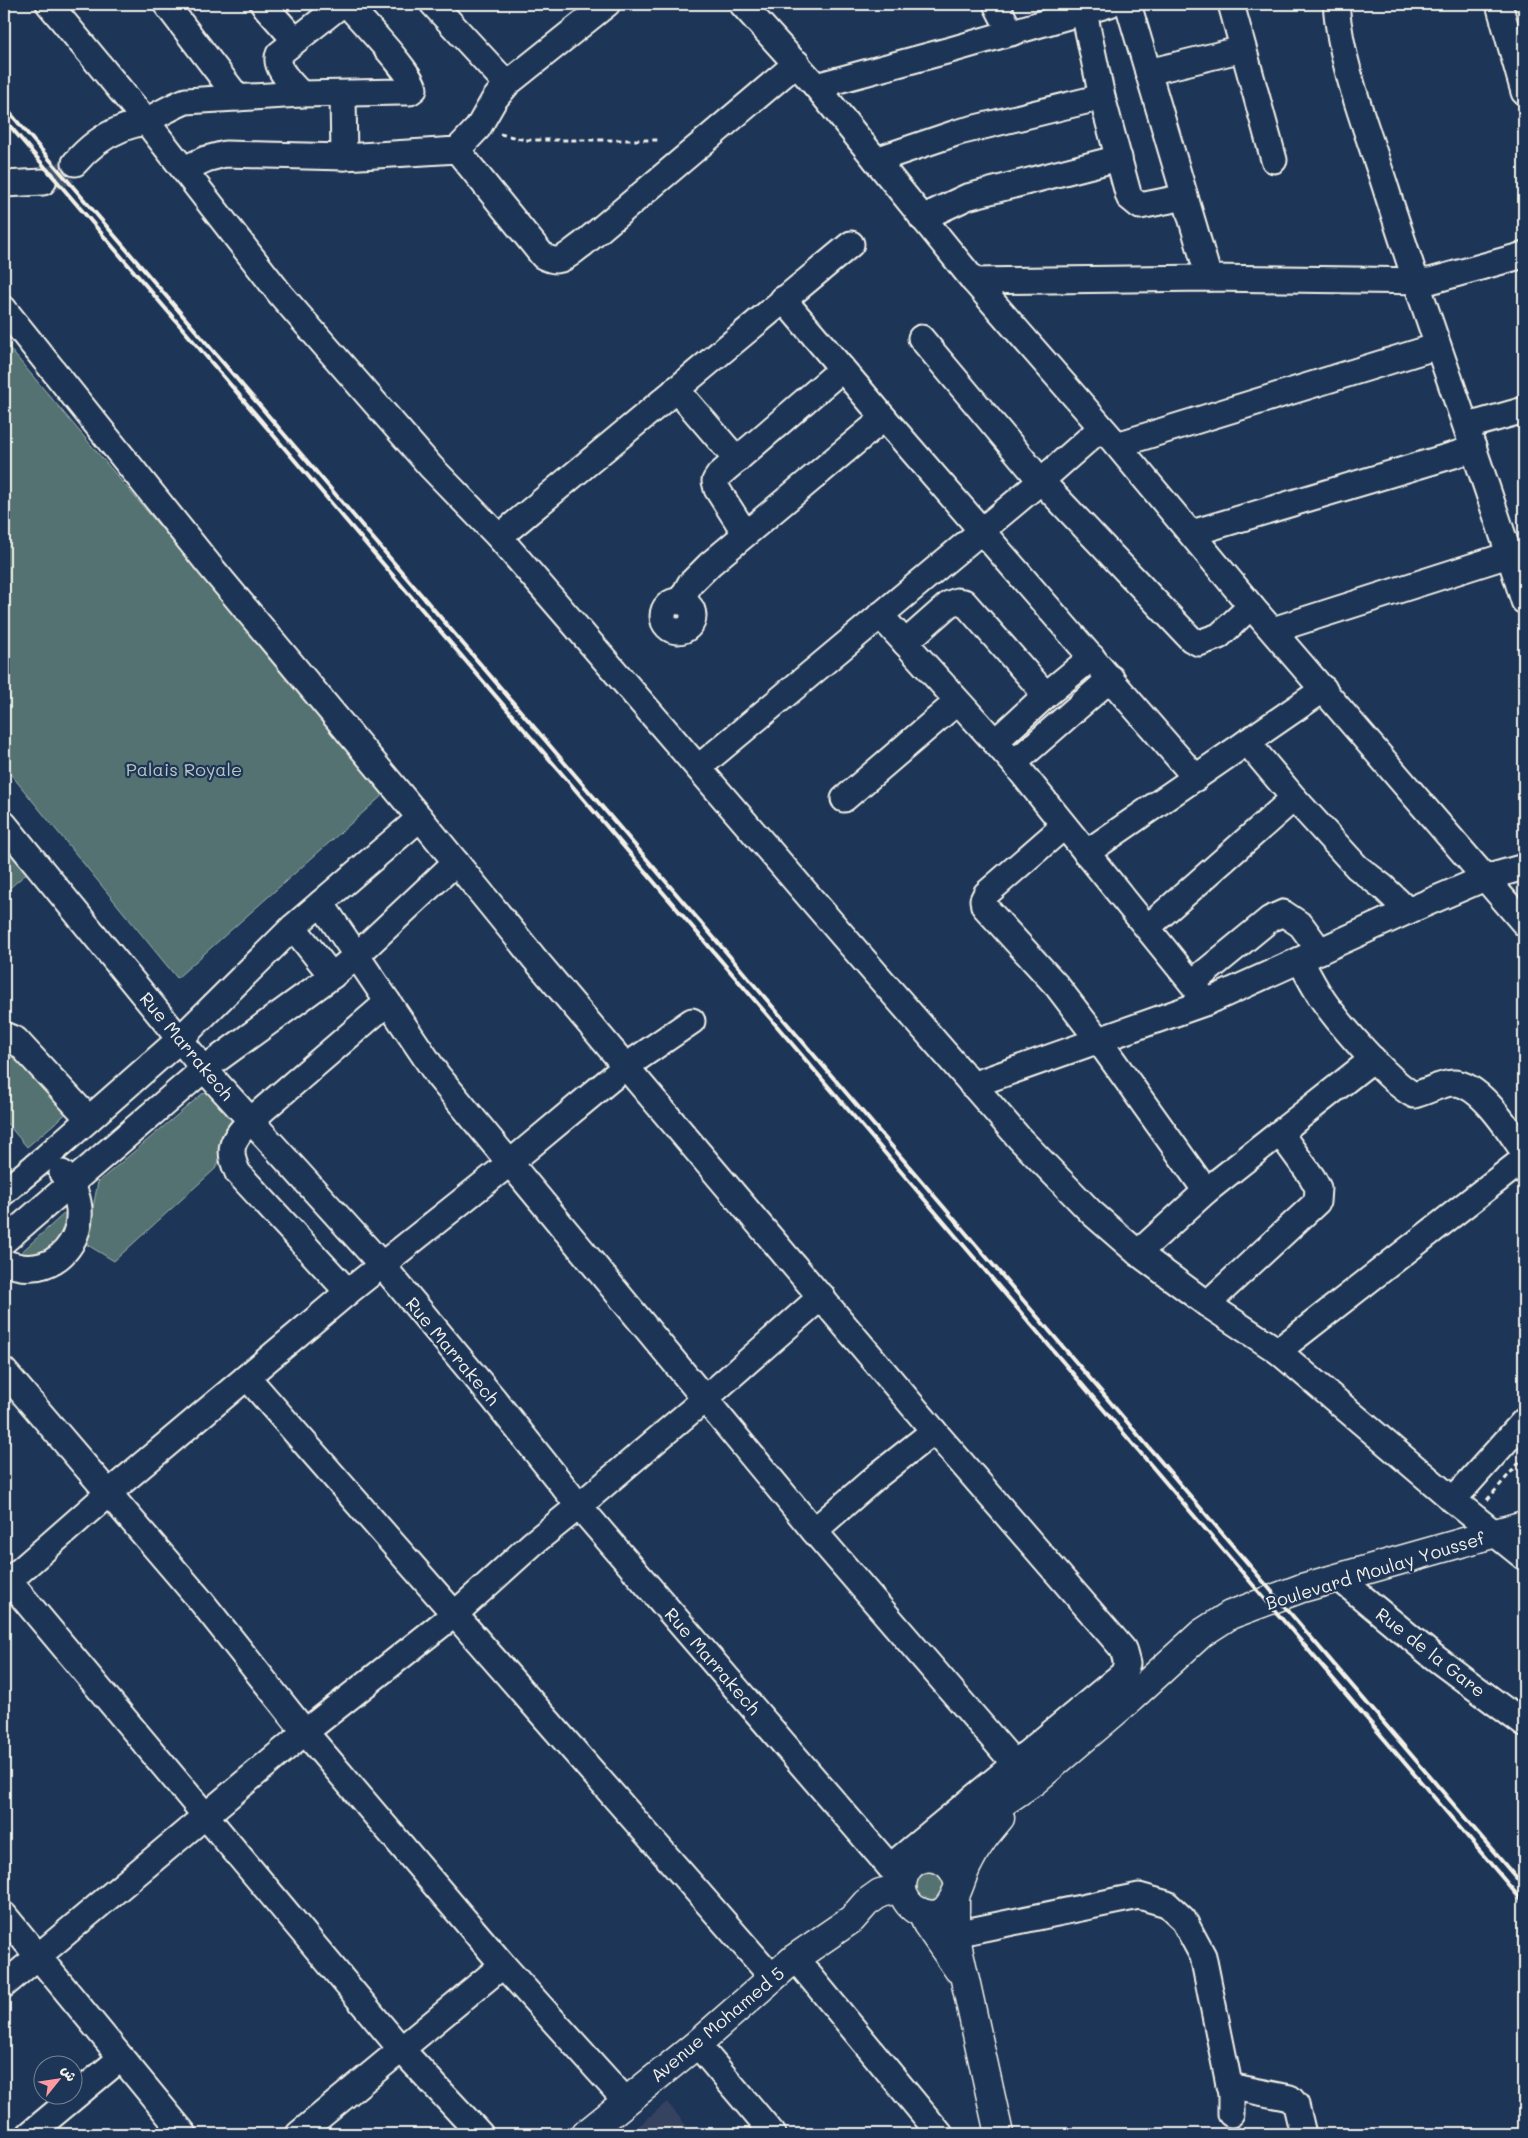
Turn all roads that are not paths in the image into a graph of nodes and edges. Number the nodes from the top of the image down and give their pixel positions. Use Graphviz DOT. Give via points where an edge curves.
graph roads {
  1 [pos="49,4"];
  2 [pos="263,4"];
  3 [pos="342,4"];
  4 [pos="347,4"];
  5 [pos="433,4"];
  6 [pos="606,4"];
  7 [pos="742,4"];
  8 [pos="996,4"];
  9 [pos="1110,4"];
  10 [pos="1128,4"];
  11 [pos="1231,4"];
  12 [pos="1336,4"];
  13 [pos="1499,4"];
  14 [pos="176,7"];
  15 [pos="1084,12"];
  16 [pos="1011,33"];
  17 [pos="295,40"];
  18 [pos="1243,49"];
  19 [pos="797,63"];
  20 [pos="1148,72"];
  21 [pos="221,74"];
  22 [pos="507,84"];
  23 [pos="816,86"];
  24 [pos="1524,92"];
  25 [pos="301,94"];
  26 [pos="343,95"];
  27 [pos="1102,97"];
  28 [pos="238,98"];
  29 [pos="186,101"];
  30 [pos="146,121"];
  31 [pos="457,150"];
  32 [pos="344,157"];
  33 [pos="1119,158"];
  34 [pos="876,160"];
  35 [pos="1274,160"];
  36 [pos="74,163"];
  37 [pos="184,169"];
  38 [pos="43,182"];
  39 [pos="4,184"];
  40 [pos="1185,197"];
  41 [pos="922,218"];
  42 [pos="851,244"];
  43 [pos="1524,255"];
  44 [pos="1209,278"];
  45 [pos="1414,280"];
  46 [pos="974,281"];
  47 [pos="783,299"];
  48 [pos="4,310"];
  49 [pos="921,338"];
  50 [pos="1438,346"];
  51 [pos="842,369"];
  52 [pos="676,388"];
  53 [pos="1524,410"];
  54 [pos="884,418"];
  55 [pos="1109,437"];
  56 [pos="1471,438"];
  57 [pos="737,460"];
  58 [pos="1041,482"];
  59 [pos="981,530"];
  60 [pos="744,533"];
  61 [pos="1192,533"];
  62 [pos="499,537"];
  63 [pos="1517,552"];
  64 [pos="1524,601"];
  65 [pos="680,602"];
  66 [pos="1251,606"];
  67 [pos="880,615"];
  68 [pos="1273,630"];
  69 [pos="906,643"];
  70 [pos="1092,657"];
  71 [pos="1110,678"];
  72 [pos="1324,689"];
  73 [pos="1046,695"];
  74 [pos="957,702"];
  75 [pos="995,742"];
  76 [pos="1247,742"];
  77 [pos="1014,763"];
  78 [pos="699,767"];
  79 [pos="1196,778"];
  80 [pos="1294,798"];
  81 [pos="844,799"];
  82 [pos="420,818"];
  83 [pos="4,824"];
  84 [pos="1064,826"];
  85 [pos="1086,853"];
  86 [pos="456,862"];
  87 [pos="1524,867"];
  88 [pos="1486,878"];
  89 [pos="321,903"];
  90 [pos="1408,911"];
  91 [pos="1524,923"];
  92 [pos="293,927"];
  93 [pos="1148,927"];
  94 [pos="1310,955"];
  95 [pos="356,956"];
  96 [pos="332,976"];
  97 [pos="1192,983"];
  98 [pos="388,1002"];
  99 [pos="1207,1002"];
  100 [pos="692,1021"];
  101 [pos="4,1035"];
  102 [pos="180,1039"];
  103 [pos="1098,1041"];
  104 [pos="1373,1059"];
  105 [pos="625,1067"];
  106 [pos="204,1069"];
  107 [pos="972,1085"];
  108 [pos="89,1119"];
  109 [pos="250,1121"];
  110 [pos="1280,1133"];
  111 [pos="1524,1152"];
  112 [pos="46,1157"];
  113 [pos="1524,1159"];
  114 [pos="510,1162"];
  115 [pos="72,1183"];
  116 [pos="1206,1191"];
  117 [pos="4,1192"];
  118 [pos="4,1241"];
  119 [pos="1138,1252"];
  120 [pos="4,1262"];
  121 [pos="382,1265"];
  122 [pos="348,1292"];
  123 [pos="822,1296"];
  124 [pos="1207,1304"];
  125 [pos="1278,1351"];
  126 [pos="4,1371"];
  127 [pos="246,1377"];
  128 [pos="706,1398"];
  129 [pos="1524,1422"];
  130 [pos="934,1431"];
  131 [pos="110,1492"];
  132 [pos="1453,1500"];
  133 [pos="579,1506"];
  134 [pos="1524,1525"];
  135 [pos="814,1531"];
  136 [pos="1495,1534"];
  137 [pos="1524,1557"];
  138 [pos="1339,1578"];
  139 [pos="6,1583"];
  140 [pos="456,1613"];
  141 [pos="1524,1724"];
  142 [pos="305,1732"];
  143 [pos="1014,1763"];
  144 [pos="1027,1786"];
  145 [pos="205,1816"];
  146 [pos="931,1857"];
  147 [pos="906,1890"];
  148 [pos="957,1893"];
  149 [pos="4,1915"];
  150 [pos="955,1934"];
  151 [pos="39,1956"];
  152 [pos="795,1958"];
  153 [pos="503,1965"];
  154 [pos="773,1978"];
  155 [pos="965,1979"];
  156 [pos="4,1985"];
  157 [pos="697,2044"];
  158 [pos="400,2048"];
  159 [pos="121,2058"];
  160 [pos="1229,2086"];
  161 [pos="626,2101"];
  162 [pos="1231,2114"];
  163 [pos="30,2134"];
  164 [pos="184,2134"];
  165 [pos="298,2134"];
  166 [pos="480,2134"];
  167 [pos="586,2134"];
  168 [pos="773,2134"];
  169 [pos="940,2134"];
  170 [pos="999,2134"];
  171 [pos="1303,2134"];
  1 -- 30 [label="street"];
  2 -- 17 [label="street"];
  3 -- 17 [label="street"];
  4 -- 26 [label="street" via="405,72 414,89 410,92"];
  5 -- 22 [label="street"];
  6 -- 22 [label="street"];
  7 -- 19 [label="street"];
  8 -- 16 [label="street"];
  9 -- 15 [label="street"];
  10 -- 20 [label="street"];
  11 -- 18 [label="street"];
  12 -- 45 [label="street" via="1338,33"];
  13 -- 24 [label="street"];
  14 -- 21 [label="street"];
  15 -- 16 [label="street"];
  15 -- 27 [label="street"];
  16 -- 23 [label="street"];
  17 -- 25 [label="street" via="277,58"];
  18 -- 20 [label="street"];
  18 -- 35 [label="street"];
  19 -- 23 [label="street"];
  19 -- 31 [label="street" via="560,260 553,261 543,256"];
  20 -- 40 [label="street"];
  21 -- 28 [label="street"];
  21 -- 29 [label="street"];
  22 -- 31 [label="street" via="478,128"];
  23 -- 34 [label="street"];
  25 -- 26 [label="street"];
  25 -- 28 [label="street"];
  26 -- 32 [label="street"];
  27 -- 33 [label="street"];
  27 -- 34 [label="street" via="959,132"];
  28 -- 29 [label="street"];
  29 -- 30 [label="street"];
  30 -- 36 [label="street" via="105,137"];
  30 -- 37 [label="street"];
  31 -- 32 [label="street"];
  32 -- 37 [label="street" via="225,154"];
  33 -- 40 [label="street" via="1129,197 1140,206"];
  33 -- 41 [label="street" via="967,197"];
  34 -- 41 [label="street"];
  37 -- 62 [label="street" via="282,295 432,467"];
  38 -- 39 [label="street"];
  40 -- 44 [label="street"];
  41 -- 46 [label="street"];
  42 -- 47 [label="street"];
  43 -- 45 [label="street" via="1448,277"];
  44 -- 45 [label="street"];
  44 -- 46 [label="street"];
  45 -- 50 [label="street"];
  46 -- 55 [label="street"];
  47 -- 51 [label="street"];
  47 -- 52 [label="street"];
  48 -- 82 [label="street" via="210,566"];
  49 -- 58 [label="street"];
  50 -- 55 [label="street"];
  50 -- 56 [label="street"];
  51 -- 54 [label="street"];
  51 -- 57 [label="street"];
  52 -- 57 [label="street"];
  52 -- 62 [label="street"];
  53 -- 56 [label="street"];
  54 -- 59 [label="street"];
  54 -- 60 [label="street"];
  55 -- 58 [label="street"];
  55 -- 61 [label="street"];
  56 -- 61 [label="street"];
  56 -- 63 [label="street"];
  57 -- 60 [label="street" via="715,481"];
  58 -- 59 [label="street"];
  58 -- 66 [label="street" via="1199,644 1219,636"];
  59 -- 67 [label="street"];
  59 -- 70 [label="street"];
  60 -- 65 [label="street" via="690,584"];
  61 -- 66 [label="street"];
  62 -- 78 [label="street"];
  63 -- 64 [label="street"];
  63 -- 68 [label="street"];
  66 -- 68 [label="street"];
  67 -- 69 [label="street"];
  67 -- 78 [label="street"];
  68 -- 72 [label="street"];
  69 -- 73 [label="street" via="950,604 964,602"];
  69 -- 74 [label="street"];
  70 -- 71 [label="street"];
  70 -- 73 [label="street"];
  71 -- 77 [label="street"];
  71 -- 79 [label="street"];
  72 -- 76 [label="street"];
  72 -- 88 [label="street"];
  73 -- 75 [label="street"];
  74 -- 75 [label="street"];
  74 -- 81 [label="street"];
  75 -- 77 [label="street"];
  76 -- 79 [label="street"];
  76 -- 80 [label="street"];
  77 -- 84 [label="street"];
  78 -- 107 [label="street"];
  79 -- 85 [label="street"];
  80 -- 90 [label="street" via="1357,867"];
  80 -- 93 [label="street"];
  82 -- 86 [label="street"];
  82 -- 89 [label="street"];
  83 -- 102 [label="street, Rue Marrakech"];
  84 -- 85 [label="street"];
  84 -- 103 [label="street" via="983,900 984,906 1057,986"];
  85 -- 93 [label="street"];
  86 -- 95 [label="street"];
  86 -- 105 [label="street"];
  87 -- 88 [label="street"];
  88 -- 90 [label="street"];
  88 -- 91 [label="street"];
  89 -- 92 [label="street"];
  89 -- 95 [label="street"];
  90 -- 94 [label="street"];
  92 -- 96 [label="street"];
  92 -- 102 [label="street"];
  93 -- 97 [label="street"];
  94 -- 97 [label="street" via="1301,925 1283,913 1270,919"];
  94 -- 99 [label="street"];
  94 -- 104 [label="street" via="1320,996"];
  95 -- 96 [label="street"];
  95 -- 98 [label="street"];
  96 -- 106 [label="street"];
  97 -- 99 [label="street"];
  98 -- 109 [label="street"];
  98 -- 114 [label="street" via="438,1076"];
  99 -- 103 [label="street"];
  100 -- 105 [label="street"];
  101 -- 108 [label="street" via="16,1040"];
  102 -- 106 [label="street, Rue Marrakech"];
  102 -- 108 [label="street"];
  103 -- 107 [label="street"];
  103 -- 116 [label="street"];
  104 -- 110 [label="street"];
  104 -- 111 [label="street" via="1404,1090 1414,1095 1447,1084 1467,1087 1492,1107"];
  105 -- 114 [label="street"];
  105 -- 123 [label="street"];
  106 -- 109 [label="street, Rue Marrakech"];
  106 -- 115 [label="street"];
  107 -- 119 [label="street" via="1092,1214"];
  108 -- 112 [label="street"];
  109 -- 121 [label="street, Rue Marrakech"];
  109 -- 122 [label="street" via="236,1137 231,1149 238,1172"];
  110 -- 116 [label="street"];
  110 -- 124 [label="street" via="1318,1188 1317,1202"];
  112 -- 115 [label="street"];
  112 -- 117 [label="street"];
  113 -- 125 [label="street"];
  114 -- 121 [label="street"];
  114 -- 128 [label="street"];
  115 -- 118 [label="street"];
  115 -- 120 [label="street" via="78,1209 77,1233 71,1247 40,1266 16,1267"];
  116 -- 119 [label="street"];
  119 -- 124 [label="street"];
  121 -- 122 [label="street"];
  121 -- 133 [label="street, Rue Marrakech"];
  122 -- 127 [label="street"];
  123 -- 128 [label="street"];
  123 -- 130 [label="street"];
  124 -- 125 [label="street"];
  125 -- 132 [label="street"];
  126 -- 131 [label="street"];
  127 -- 131 [label="street"];
  127 -- 140 [label="street"];
  128 -- 133 [label="street"];
  128 -- 135 [label="street"];
  129 -- 132 [label="street"];
  130 -- 135 [label="street"];
  130 -- 143 [label="street" via="1126,1655 1123,1674"];
  131 -- 139 [label="street"];
  131 -- 142 [label="street"];
  132 -- 136 [label="street"];
  133 -- 140 [label="street"];
  133 -- 147 [label="street, Rue Marrakech"];
  134 -- 136 [label="main road, Boulevard Moulay Youssef"];
  135 -- 143 [label="street"];
  136 -- 137 [label="street"];
  136 -- 138 [label="main road, Boulevard Moulay Youssef"];
  138 -- 141 [label="street, Rue de la Gare" via="1434,1657"];
  138 -- 144 [label="main road, Boulevard Moulay Youssef" via="1230,1615 1202,1633"];
  139 -- 145 [label="street"];
  140 -- 142 [label="street"];
  140 -- 154 [label="street"];
  142 -- 145 [label="street"];
  142 -- 153 [label="street"];
  143 -- 144 [label="street"];
  143 -- 147 [label="street"];
  144 -- 146 [label="main road"];
  144 -- 148 [label="main road" via="979,1843 967,1864"];
  145 -- 151 [label="street"];
  145 -- 158 [label="street"];
  146 -- 147 [label="main road" via="911,1865"];
  146 -- 148 [label="main road" via="947,1863 954,1870"];
  147 -- 148 [label="main road, Avenue Mohamed 5" via="937,1913 944,1911"];
  147 -- 152 [label="main road, Avenue Mohamed 5" via="880,1893 852,1919"];
  147 -- 155 [label="main road"];
  148 -- 150 [label="main road"];
  149 -- 151 [label="street"];
  150 -- 155 [label="main road"];
  150 -- 160 [label="street" via="1139,1896 1167,1904 1183,1919 1203,1956"];
  151 -- 156 [label="street"];
  151 -- 159 [label="street"];
  152 -- 154 [label="main road, Avenue Mohamed 5"];
  152 -- 169 [label="street"];
  153 -- 158 [label="street"];
  153 -- 161 [label="street"];
  154 -- 157 [label="main road, Avenue Mohamed 5"];
  155 -- 170 [label="main road"];
  157 -- 161 [label="main road, Avenue Mohamed 5"];
  157 -- 168 [label="street"];
  158 -- 165 [label="street"];
  158 -- 166 [label="street"];
  159 -- 163 [label="street"];
  159 -- 164 [label="street"];
  160 -- 162 [label="street"];
  160 -- 171 [label="street" via="1290,2098 1296,2105"];
  161 -- 167 [label="main road, Avenue Mohamed 5"];
}
